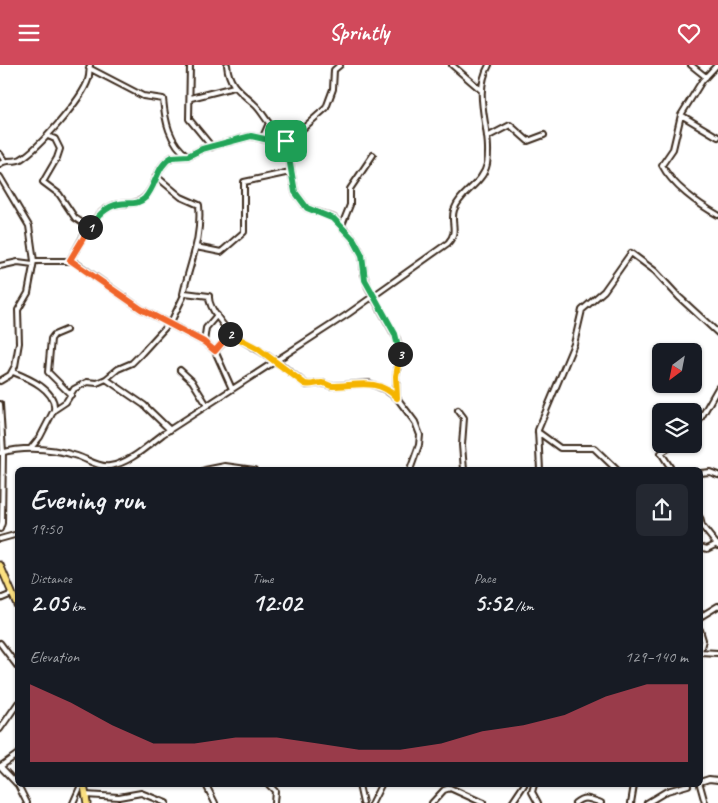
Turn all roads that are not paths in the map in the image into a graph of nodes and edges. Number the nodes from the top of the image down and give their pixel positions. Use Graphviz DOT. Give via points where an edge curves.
graph roads {
  1 [pos="190,65"];
  2 [pos="227,65"];
  3 [pos="340,65"];
  4 [pos="452,65"];
  5 [pos="489,65"];
  6 [pos="691,65"];
  7 [pos="717,65"];
  8 [pos="90,67"];
  9 [pos="706,77"];
  10 [pos="234,87"];
  11 [pos="481,90"];
  12 [pos="191,98"];
  13 [pos="681,115"];
  14 [pos="544,135"];
  15 [pos="48,136"];
  16 [pos="487,137"];
  17 [pos="718,137"];
  18 [pos="262,139"];
  19 [pos="286,141"];
  20 [pos="212,147"];
  21 [pos="0,154"];
  22 [pos="373,155"];
  23 [pos="188,156"];
  24 [pos="4,160"];
  25 [pos="0,164"];
  26 [pos="290,172"];
  27 [pos="156,176"];
  28 [pos="0,177"];
  29 [pos="718,215"];
  30 [pos="342,225"];
  31 [pos="90,228"];
  32 [pos="196,247"];
  33 [pos="70,260"];
  34 [pos="34,263"];
  35 [pos="0,266"];
  36 [pos="184,294"];
  37 [pos="373,296"];
  38 [pos="217,315"];
  39 [pos="170,323"];
  40 [pos="66,330"];
  41 [pos="231,332"];
  42 [pos="718,333"];
  43 [pos="204,342"];
  44 [pos="215,351"];
  45 [pos="276,361"];
  46 [pos="180,370"];
  47 [pos="13,372"];
  48 [pos="106,379"];
  49 [pos="0,381"];
  50 [pos="718,388"];
  51 [pos="232,389"];
  52 [pos="70,395"];
  53 [pos="397,398"];
  54 [pos="0,404"];
  55 [pos="207,405"];
  56 [pos="54,410"];
  57 [pos="458,410"];
  58 [pos="702,416"];
  59 [pos="170,429"];
  60 [pos="538,432"];
  61 [pos="30,448"];
  62 [pos="2,453"];
  63 [pos="662,453"];
  64 [pos="103,466"];
  65 [pos="411,467"];
  66 [pos="464,467"];
  67 [pos="540,467"];
  68 [pos="614,467"];
  69 [pos="670,467"];
  70 [pos="703,473"];
  71 [pos="718,475"];
  72 [pos="703,525"];
  73 [pos="0,529"];
  74 [pos="15,536"];
  75 [pos="0,539"];
  76 [pos="717,545"];
  77 [pos="703,548"];
  78 [pos="0,565"];
  79 [pos="12,594"];
  80 [pos="0,599"];
  81 [pos="15,600"];
  82 [pos="718,606"];
  83 [pos="703,615"];
  84 [pos="0,643"];
  85 [pos="703,651"];
  86 [pos="718,653"];
  87 [pos="15,663"];
  88 [pos="15,707"];
  89 [pos="0,729"];
  90 [pos="15,756"];
  91 [pos="0,766"];
  92 [pos="718,780"];
  93 [pos="15,781"];
  94 [pos="703,782"];
  95 [pos="19,787"];
  96 [pos="81,787"];
  97 [pos="83,787"];
  98 [pos="207,787"];
  99 [pos="272,787"];
  100 [pos="359,787"];
  101 [pos="380,787"];
  102 [pos="448,787"];
  103 [pos="523,787"];
  104 [pos="533,787"];
  105 [pos="634,787"];
  106 [pos="680,787"];
  107 [pos="701,787"];
  108 [pos="85,795"];
  109 [pos="631,802"];
  110 [pos="27,803"];
  111 [pos="73,803"];
  112 [pos="87,803"];
  113 [pos="166,803"];
  114 [pos="215,803"];
  115 [pos="274,803"];
  116 [pos="363,803"];
  117 [pos="372,803"];
  118 [pos="432,803"];
  119 [pos="483,803"];
  120 [pos="512,803"];
  121 [pos="538,803"];
  122 [pos="575,803"];
  123 [pos="601,803"];
  124 [pos="647,803"];
  125 [pos="704,803"];
  1 -- 12 [label="street"];
  2 -- 10 [label="street" via="229,81"];
  3 -- 19 [label="street" via="334,70 333,89 324,111"];
  4 -- 11 [label="street"];
  5 -- 11 [label="street"];
  6 -- 9 [label="street"];
  7 -- 9 [label="street"];
  8 -- 15 [label="street" via="78,101"];
  8 -- 23 [label="street" via="143,96 163,99 172,139"];
  9 -- 13 [label="street"];
  10 -- 12 [label="street"];
  10 -- 18 [label="street" via="255,105 270,125"];
  11 -- 16 [label="street"];
  12 -- 20 [label="street" via="189,119"];
  13 -- 17 [label="street"];
  13 -- 29 [label="street" via="674,148 662,166 683,190"];
  14 -- 16 [label="street" via="528,141 510,125"];
  15 -- 24 [label="street" via="21,159"];
  15 -- 31 [label="street" via="55,139 60,149 43,181 62,198 75,218"];
  16 -- 37 [label="street" via="486,167 479,181 455,208 453,237"];
  18 -- 19 [label="street"];
  18 -- 20 [label="street" via="251,136"];
  19 -- 26 [label="street"];
  20 -- 23 [label="street"];
  21 -- 24 [label="street"];
  22 -- 30 [label="street" via="350,189 350,205"];
  23 -- 27 [label="street" via="167,159"];
  24 -- 25 [label="street"];
  26 -- 30 [label="street" via="295,192 307,208"];
  26 -- 32 [label="street" via="244,183 244,232 221,252"];
  27 -- 31 [label="street" via="145,197 134,204 112,206 97,217"];
  27 -- 32 [label="street" via="181,197 199,205"];
  28 -- 34 [label="street" via="30,226"];
  30 -- 37 [label="street" via="362,254 365,280"];
  31 -- 33 [label="street"];
  32 -- 36 [label="street"];
  33 -- 34 [label="street"];
  33 -- 39 [label="street" via="141,309"];
  34 -- 35 [label="street"];
  34 -- 47 [label="street" via="28,293 18,310 20,343"];
  36 -- 38 [label="street" via="209,296"];
  36 -- 39 [label="street"];
  37 -- 45 [label="street"];
  37 -- 53 [label="street" via="399,344"];
  38 -- 41 [label="street"];
  38 -- 43 [label="street" via="206,329"];
  39 -- 43 [label="street"];
  39 -- 48 [label="street" via="132,363"];
  40 -- 52 [label="street" via="51,339 48,372"];
  41 -- 44 [label="street"];
  41 -- 45 [label="street"];
  42 -- 60 [label="street" via="655,271 631,253 604,291 582,310 574,344"];
  43 -- 44 [label="street"];
  44 -- 51 [label="street"];
  45 -- 51 [label="street"];
  45 -- 53 [label="street" via="310,385 369,383"];
  46 -- 55 [label="street" via="192,381"];
  47 -- 49 [label="street"];
  47 -- 56 [label="street" via="49,394"];
  48 -- 52 [label="street" via="97,383 86,382"];
  48 -- 59 [label="street" via="144,405"];
  50 -- 58 [label="street"];
  51 -- 55 [label="street"];
  52 -- 56 [label="street"];
  53 -- 65 [label="street" via="415,422 420,435"];
  54 -- 62 [label="street"];
  55 -- 59 [label="street"];
  56 -- 61 [label="street" via="40,437"];
  57 -- 66 [label="street" via="464,418"];
  59 -- 64 [label="street" via="137,455 112,466"];
  60 -- 67 [label="street"];
  60 -- 68 [label="street" via="560,448 594,448"];
  61 -- 62 [label="street"];
  61 -- 64 [label="street" via="75,456"];
  62 -- 73 [label="street"];
  63 -- 69 [label="street"];
  70 -- 71 [label="street"];
  72 -- 76 [label="street"];
  74 -- 75 [label="street"];
  76 -- 77 [label="street"];
  78 -- 79 [label="main road"];
  79 -- 80 [label="street"];
  79 -- 81 [label="main road"];
  82 -- 83 [label="street"];
  84 -- 87 [label="street"];
  85 -- 86 [label="street"];
  88 -- 89 [label="street"];
  90 -- 91 [label="street"];
  91 -- 93 [label="street"];
  92 -- 94 [label="street"];
  95 -- 110 [label="street"];
  96 -- 111 [label="street"];
  97 -- 108 [label="main road"];
  98 -- 114 [label="street"];
  99 -- 115 [label="street" via="275,791"];
  100 -- 116 [label="street"];
  101 -- 117 [label="street"];
  102 -- 118 [label="street"];
  102 -- 119 [label="street"];
  103 -- 120 [label="street"];
  104 -- 121 [label="street" via="532,792"];
  105 -- 109 [label="street"];
  106 -- 124 [label="street"];
  107 -- 125 [label="street"];
  108 -- 112 [label="main road"];
  108 -- 113 [label="street" via="119,797 141,793"];
  122 -- 123 [label="street" via="586,797"];
}
